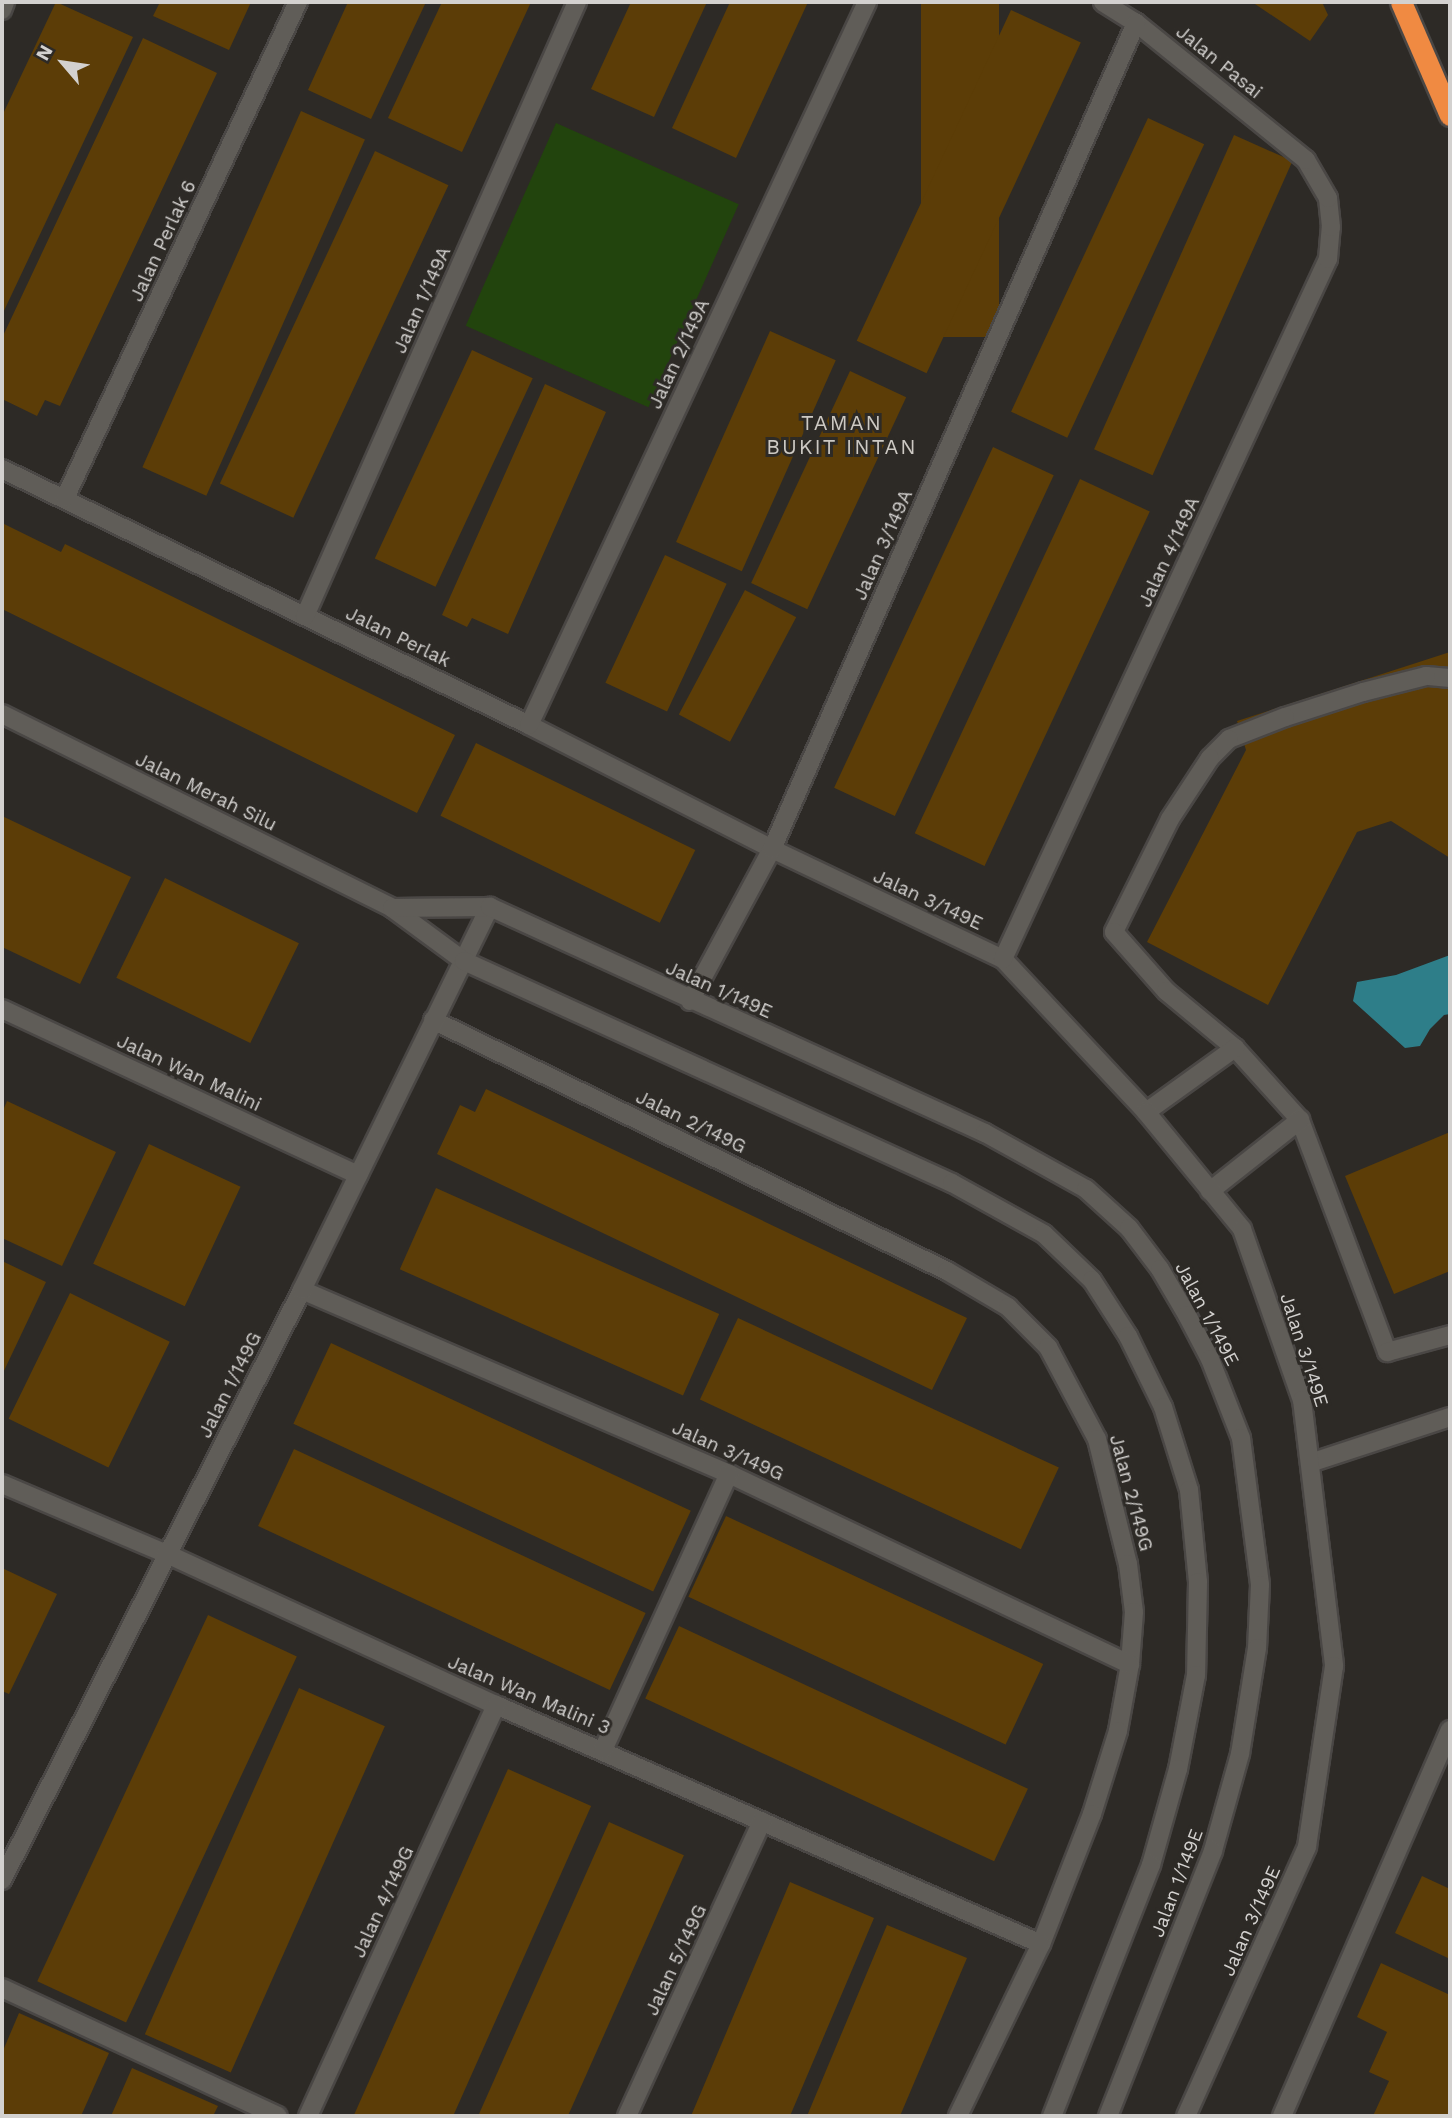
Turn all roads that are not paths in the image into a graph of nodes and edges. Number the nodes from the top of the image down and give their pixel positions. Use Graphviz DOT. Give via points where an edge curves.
graph roads {
  1 [pos="5,2"];
  2 [pos="298,2"];
  3 [pos="577,2"];
  4 [pos="867,2"];
  5 [pos="1102,2"];
  6 [pos="1401,2"];
  7 [pos="2,10"];
  8 [pos="1136,23"];
  9 [pos="1450,115"];
  10 [pos="1306,160"];
  11 [pos="2,469"];
  12 [pos="65,498"];
  13 [pos="305,616"];
  14 [pos="1450,678"];
  15 [pos="2,714"];
  16 [pos="529,724"];
  17 [pos="772,849"];
  18 [pos="490,907"];
  19 [pos="392,908"];
  20 [pos="1003,959"];
  21 [pos="464,961"];
  22 [pos="690,1001"];
  23 [pos="2,1009"];
  24 [pos="433,1020"];
  25 [pos="1235,1048"];
  26 [pos="1146,1112"];
  27 [pos="1300,1120"];
  28 [pos="358,1175"];
  29 [pos="1210,1191"];
  30 [pos="302,1290"];
  31 [pos="1450,1335"];
  32 [pos="1450,1417"];
  33 [pos="1310,1463"];
  34 [pos="729,1474"];
  35 [pos="2,1484"];
  36 [pos="167,1554"];
  37 [pos="1130,1664"];
  38 [pos="496,1705"];
  39 [pos="1450,1730"];
  40 [pos="603,1750"];
  41 [pos="762,1821"];
  42 [pos="2,1880"];
  43 [pos="1041,1944"];
  44 [pos="2,1988"];
  45 [pos="278,2116"];
  46 [pos="308,2116"];
  47 [pos="627,2116"];
  48 [pos="958,2116"];
  49 [pos="1052,2116"];
  50 [pos="1108,2116"];
  51 [pos="1186,2116"];
  52 [pos="1282,2116"];
  1 -- 7 [label="street"];
  2 -- 12 [label="street, Jalan Perlak 6"];
  3 -- 13 [label="street, Jalan 1/149A"];
  4 -- 16 [label="street, Jalan 2/149A"];
  5 -- 8 [label="street, Jalan Pasai"];
  6 -- 9 [label="highway"];
  8 -- 10 [label="street, Jalan Pasai"];
  8 -- 17 [label="street, Jalan 3/149A"];
  10 -- 20 [label="street, Jalan 4/149A" via="1328,198 1328,259"];
  11 -- 12 [label="street, Jalan Perlak"];
  12 -- 13 [label="street, Jalan Perlak"];
  13 -- 16 [label="street, Jalan Perlak"];
  14 -- 25 [label="street" via="1426,676 1363,692 1229,739 1210,758 1170,819 1114,932 1166,991"];
  15 -- 19 [label="street, Jalan Merah Silu"];
  16 -- 17 [label="street, Jalan Perlak"];
  17 -- 20 [label="street, Jalan 3/149E"];
  17 -- 22 [label="street, Jalan 3/149A"];
  18 -- 19 [label="street, Jalan Merah Silu"];
  18 -- 21 [label="street, Jalan 1/149G"];
  18 -- 22 [label="street, Jalan 1/149E"];
  19 -- 21 [label="street, Jalan Merah Silu"];
  20 -- 26 [label="street, Jalan 3/149E"];
  21 -- 24 [label="street, Jalan 1/149G"];
  21 -- 49 [label="street, Jalan 1/149E" via="952,1184 1044,1234 1092,1280 1128,1336 1163,1407 1189,1490 1198,1581 1196,1675 1178,1769 1151,1865"];
  22 -- 50 [label="street, Jalan 1/149E" via="985,1133 1086,1189 1129,1228 1160,1269 1210,1359 1241,1438 1261,1585 1257,1648 1240,1754 1213,1851"];
  23 -- 28 [label="street, Jalan Wan Malini"];
  24 -- 28 [label="street, Jalan 1/149G"];
  24 -- 37 [label="street, Jalan 2/149G" via="947,1271 1008,1307 1048,1347 1097,1440 1128,1564 1134,1612"];
  25 -- 26 [label="street"];
  25 -- 27 [label="street"];
  26 -- 29 [label="street, Jalan 3/149E"];
  27 -- 29 [label="street"];
  27 -- 31 [label="street" via="1387,1352"];
  28 -- 30 [label="street, Jalan 1/149G"];
  29 -- 33 [label="street, Jalan 3/149E" via="1241,1229 1302,1400"];
  30 -- 34 [label="street, Jalan 3/149G"];
  30 -- 36 [label="street, Jalan 1/149G"];
  32 -- 33 [label="street"];
  33 -- 51 [label="street, Jalan 3/149E" via="1335,1666 1307,1847"];
  34 -- 37 [label="street, Jalan 3/149G"];
  34 -- 40 [label="street"];
  35 -- 36 [label="street, Jalan Wan Malini 3"];
  36 -- 38 [label="street, Jalan Wan Malini 3"];
  36 -- 42 [label="street, Jalan 1/149G"];
  37 -- 43 [label="street, Jalan 2/149G" via="1107,1767"];
  38 -- 40 [label="street, Jalan Wan Malini 3"];
  38 -- 46 [label="street, Jalan 4/149G"];
  39 -- 52 [label="street"];
  40 -- 41 [label="street, Jalan Wan Malini 3"];
  41 -- 43 [label="street, Jalan Wan Malini 3"];
  41 -- 47 [label="street, Jalan 5/149G"];
  43 -- 48 [label="street, Jalan 2/149G"];
  44 -- 45 [label="street"];
}
